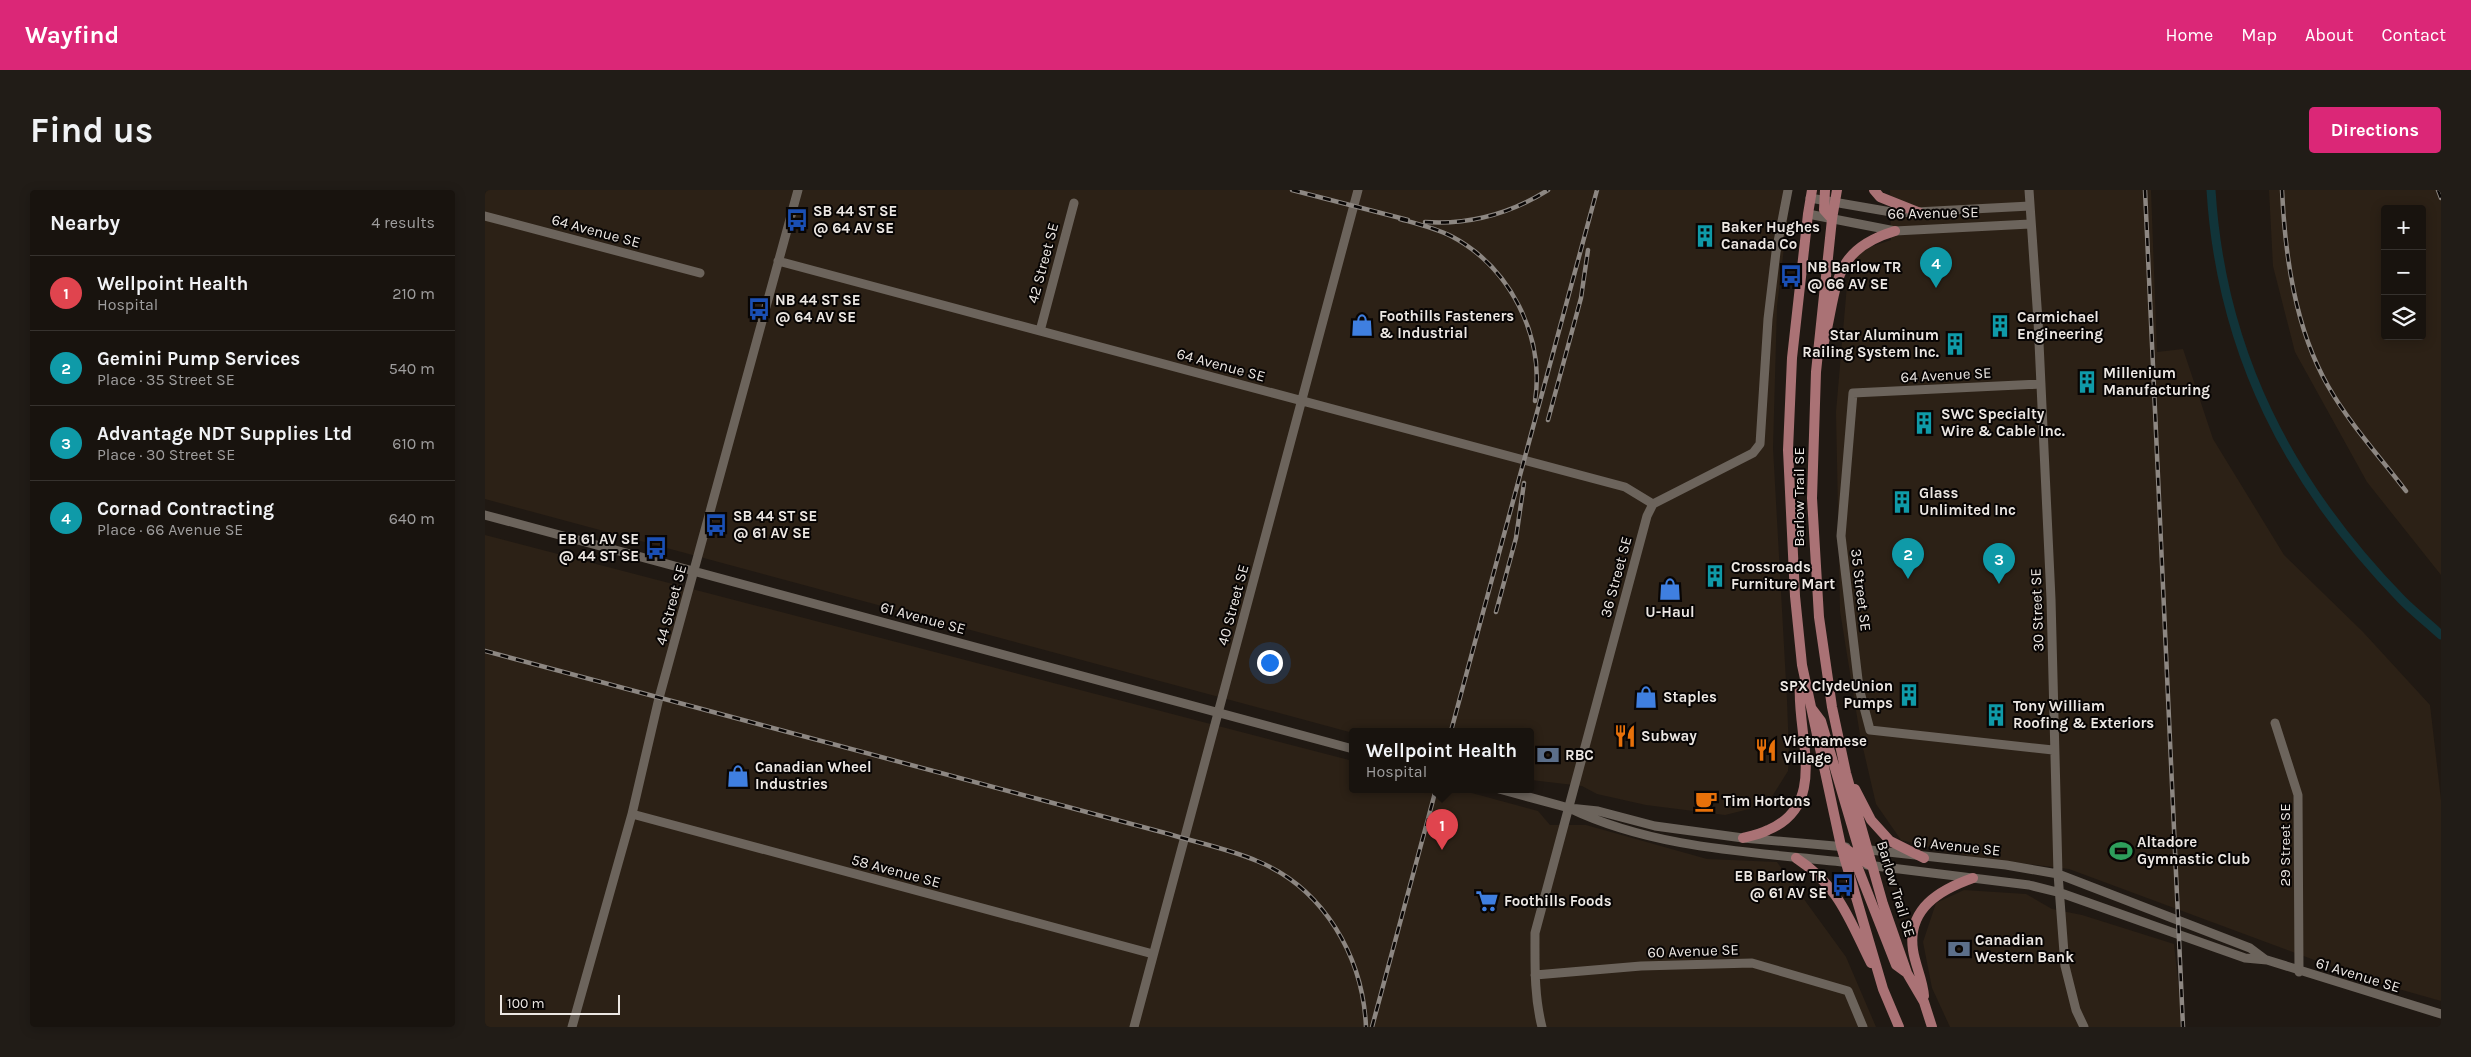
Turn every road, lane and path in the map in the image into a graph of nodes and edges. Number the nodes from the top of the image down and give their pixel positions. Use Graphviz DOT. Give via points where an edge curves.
graph roads {
  1 [pos="798,190"];
  2 [pos="1359,190"];
  3 [pos="1788,190"];
  4 [pos="1837,190"];
  5 [pos="1874,190"];
  6 [pos="2029,190"];
  7 [pos="1811,194"];
  8 [pos="1824,195"];
  9 [pos="1835,202"];
  10 [pos="1074,203"];
  11 [pos="2030,206"];
  12 [pos="1920,213"];
  13 [pos="1808,214"];
  14 [pos="485,216"];
  15 [pos="1832,219"];
  16 [pos="2030,224"];
  17 [pos="1895,230"];
  18 [pos="778,262"];
  19 [pos="699,274"];
  20 [pos="1039,331"];
  21 [pos="1816,372"];
  22 [pos="2041,384"];
  23 [pos="1853,393"];
  24 [pos="1301,400"];
  25 [pos="1653,504"];
  26 [pos="485,516"];
  27 [pos="694,571"];
  28 [pos="1802,671"];
  29 [pos="1809,705"];
  30 [pos="1219,712"];
  31 [pos="2275,723"];
  32 [pos="1349,748"];
  33 [pos="2053,750"];
  34 [pos="1846,773"];
  35 [pos="1514,793"];
  36 [pos="1569,808"];
  37 [pos="632,814"];
  38 [pos="1743,838"];
  39 [pos="1841,846"];
  40 [pos="1863,849"];
  41 [pos="1796,858"];
  42 [pos="1924,858"];
  43 [pos="1846,863"];
  44 [pos="1857,864"];
  45 [pos="1872,866"];
  46 [pos="2059,874"];
  47 [pos="1973,878"];
  48 [pos="2061,893"];
  49 [pos="1153,954"];
  50 [pos="2267,960"];
  51 [pos="2299,972"];
  52 [pos="1907,973"];
  53 [pos="1535,974"];
  54 [pos="1883,990"];
  55 [pos="1924,1002"];
  56 [pos="2441,1014"];
  57 [pos="572,1027"];
  58 [pos="1135,1027"];
  59 [pos="1542,1027"];
  60 [pos="1863,1027"];
  61 [pos="1899,1027"];
  62 [pos="1932,1027"];
  63 [pos="2083,1027"];
  1 -- 18 [label="street, 44 Street SE"];
  2 -- 24 [label="street, 40 Street SE"];
  3 -- 25 [label="street" via="1768,319 1760,444 1753,453"];
  4 -- 9 [label="main road, Barlow Trail SE"];
  5 -- 12 [label="main road" via="1880,197"];
  6 -- 11 [label="street, 30 Street SE"];
  7 -- 8 [label="street, 66 Avenue SE"];
  7 -- 13 [label="main road, Barlow Trail SE"];
  8 -- 9 [label="street, 66 Avenue SE"];
  8 -- 15 [label="main road" via="1824,210"];
  9 -- 12 [label="street, 66 Avenue SE" via="1897,213"];
  9 -- 15 [label="main road, Barlow Trail SE"];
  10 -- 20 [label="street, 42 Street SE"];
  11 -- 12 [label="street, 66 Avenue SE"];
  11 -- 16 [label="street, 30 Street SE"];
  13 -- 15 [label="street, 66 Avenue SE"];
  13 -- 28 [label="main road, Barlow Trail SE" via="1792,358 1788,450"];
  14 -- 19 [label="street, 64 Avenue SE"];
  15 -- 17 [label="street, 66 Avenue SE"];
  15 -- 21 [label="main road, Barlow Trail SE"];
  16 -- 17 [label="street, 66 Avenue SE"];
  16 -- 22 [label="street, 30 Street SE"];
  17 -- 21 [label="main road" via="1867,240 1851,254 1843,267 1835,288"];
  18 -- 20 [label="street, 64 Avenue SE"];
  18 -- 27 [label="street, 44 Street SE"];
  20 -- 24 [label="street, 64 Avenue SE"];
  21 -- 34 [label="main road, Barlow Trail SE" via="1812,498 1819,617 1832,707"];
  22 -- 23 [label="street, 64 Avenue SE"];
  22 -- 33 [label="street, 30 Street SE" via="2051,599"];
  23 -- 33 [label="street, 35 Street SE" via="1841,536 1859,688 1870,730"];
  24 -- 25 [label="street, 64 Avenue SE" via="1625,487"];
  24 -- 30 [label="street, 40 Street SE"];
  25 -- 36 [label="street, 36 Street SE" via="1644,525"];
  26 -- 27 [label="street, 61 Avenue SE"];
  27 -- 30 [label="street, 61 Avenue SE"];
  27 -- 37 [label="street, 44 Street SE" via="659,698"];
  28 -- 29 [label="main road, Barlow Trail SE"];
  28 -- 38 [label="main road" via="1800,687 1806,785 1798,808 1769,830"];
  29 -- 39 [label="main road, Barlow Trail SE"];
  29 -- 40 [label="main road" via="1821,721"];
  30 -- 32 [label="street, 61 Avenue SE"];
  30 -- 49 [label="street, 40 Street SE"];
  31 -- 51 [label="street, 29 Street SE" via="2298,795"];
  33 -- 46 [label="street, 30 Street SE"];
  34 -- 40 [label="main road, Barlow Trail SE"];
  34 -- 42 [label="main road" via="1871,820 1890,841"];
  35 -- 36 [label="street, 61 Avenue SE"];
  36 -- 38 [label="street, 61 Avenue SE" via="1598,811 1655,826"];
  36 -- 41 [label="street, 61 Avenue SE" via="1596,821 1671,841"];
  36 -- 53 [label="street, 36 Street SE" via="1535,933"];
  37 -- 49 [label="street, 58 Avenue SE"];
  37 -- 57 [label="street, 44 Street SE"];
  38 -- 39 [label="street, 61 Avenue SE"];
  39 -- 40 [label="street, 61 Avenue SE"];
  39 -- 43 [label="main road, Barlow Trail SE"];
  39 -- 44 [label="main road" via="1852,853"];
  40 -- 42 [label="street, 61 Avenue SE"];
  40 -- 45 [label="main road, Barlow Trail SE"];
  41 -- 43 [label="street, 61 Avenue SE"];
  41 -- 54 [label="main road" via="1828,882"];
  42 -- 46 [label="street, 61 Avenue SE" via="2007,865"];
  43 -- 44 [label="street, 61 Avenue SE"];
  43 -- 54 [label="main road, Barlow Trail SE"];
  44 -- 45 [label="street, 61 Avenue SE"];
  44 -- 52 [label="main road" via="1896,966"];
  45 -- 47 [label="street, 61 Avenue SE"];
  45 -- 52 [label="main road, Barlow Trail SE"];
  46 -- 48 [label="street, 30 Street SE"];
  46 -- 50 [label="street, 61 Avenue SE" via="2250,948"];
  47 -- 48 [label="street, 61 Avenue SE" via="2029,885"];
  47 -- 55 [label="main road" via="1937,894 1917,917 1913,951"];
  48 -- 50 [label="street, 61 Avenue SE" via="2245,958"];
  48 -- 63 [label="street, 30 Street SE" via="2065,966"];
  49 -- 58 [label="street, 40 Street SE"];
  50 -- 51 [label="street, 61 Avenue SE"];
  51 -- 56 [label="street, 61 Avenue SE"];
  52 -- 55 [label="main road, Barlow Trail SE"];
  53 -- 59 [label="street, 36 Street SE"];
  53 -- 60 [label="street, 60 Avenue SE" via="1641,966 1752,963 1848,991"];
  54 -- 61 [label="main road, Barlow Trail SE"];
  55 -- 62 [label="main road, Barlow Trail SE"];
}
